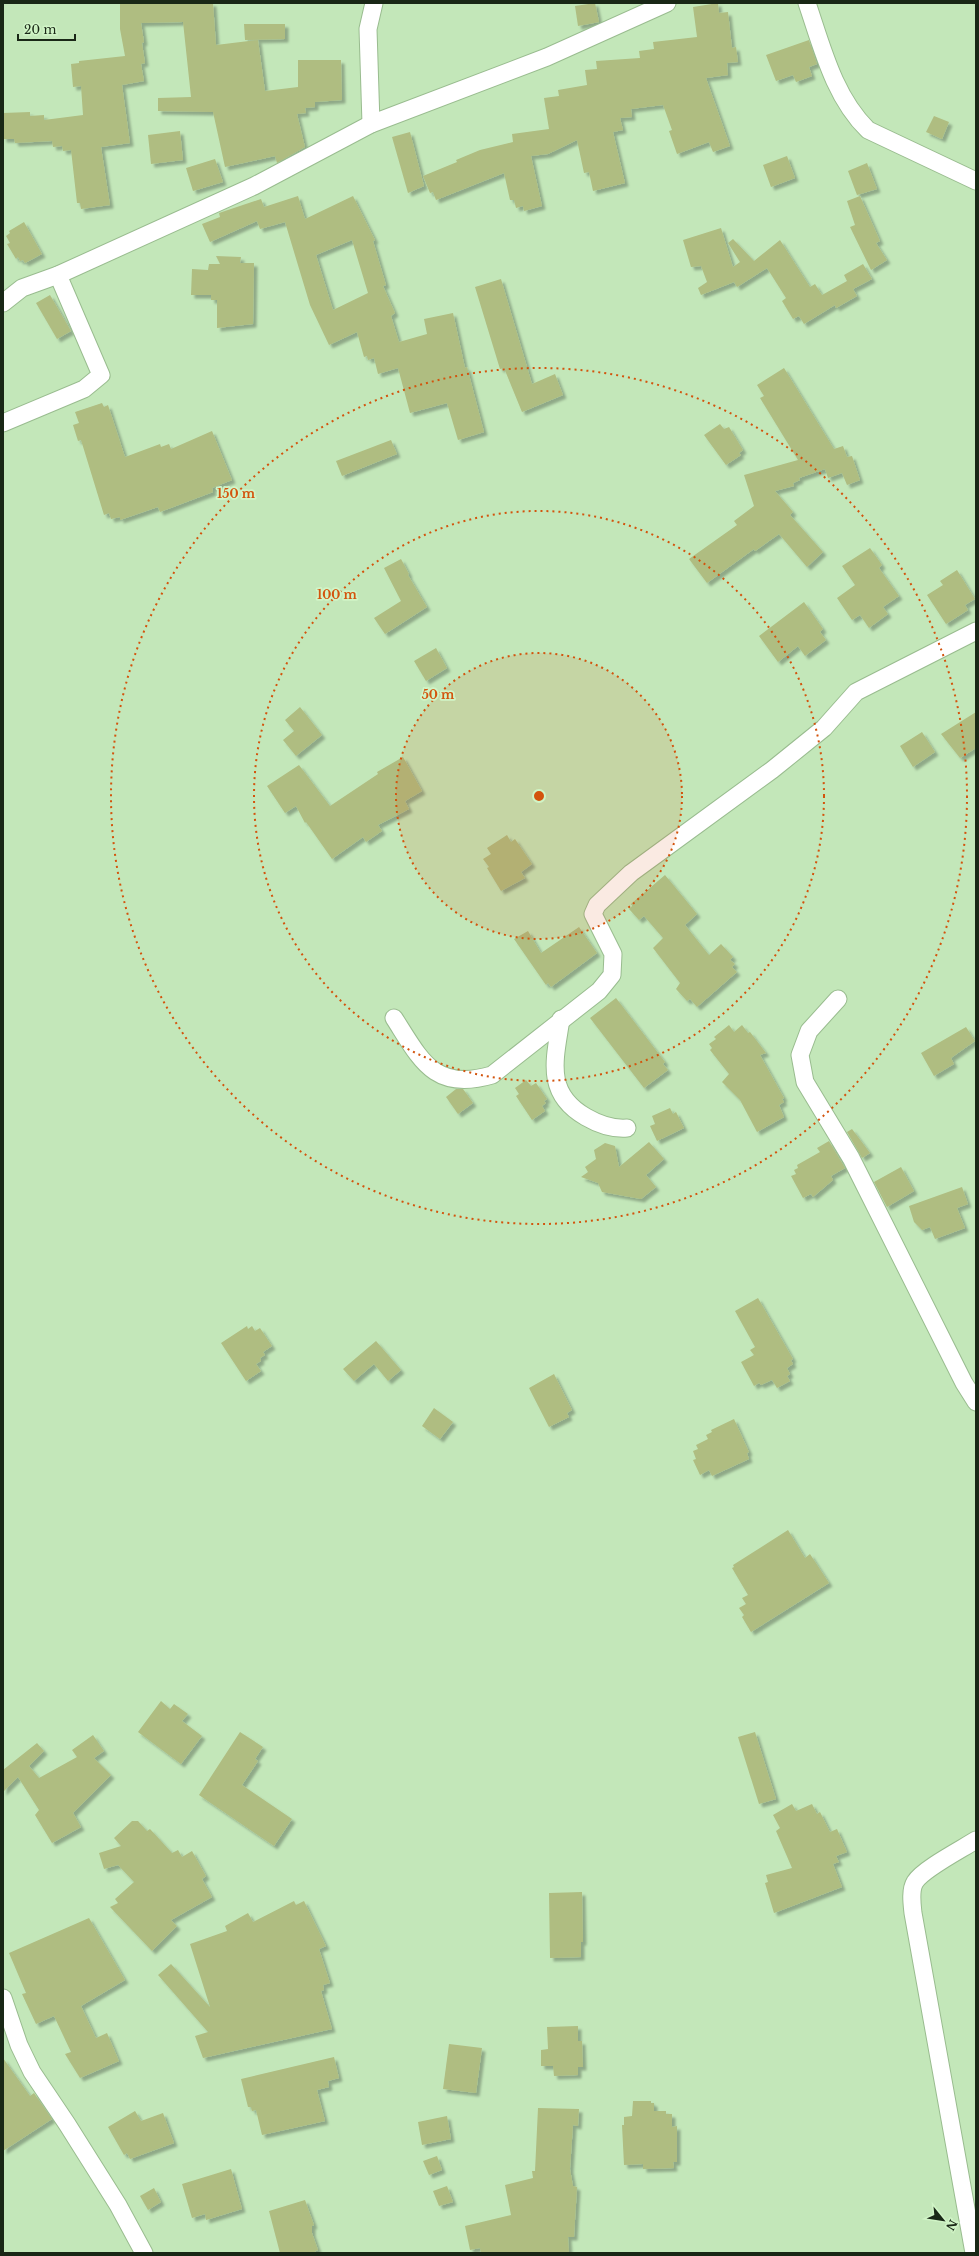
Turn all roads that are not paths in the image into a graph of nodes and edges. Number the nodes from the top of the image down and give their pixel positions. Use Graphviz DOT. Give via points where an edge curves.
graph roads {
  1 [pos="374,3"];
  2 [pos="667,3"];
  3 [pos="807,3"];
  4 [pos="372,124"];
  5 [pos="976,181"];
  6 [pos="58,275"];
  7 [pos="3,303"];
  8 [pos="3,423"];
  9 [pos="976,631"];
  10 [pos="838,999"];
  11 [pos="394,1018"];
  12 [pos="561,1019"];
  13 [pos="627,1128"];
  14 [pos="976,1402"];
  15 [pos="976,1840"];
  16 [pos="3,1998"];
  17 [pos="144,2253"];
  18 [pos="974,2253"];
  1 -- 4 [label="street" via="368,29"];
  2 -- 4 [label="street" via="547,58"];
  3 -- 5 [label="street" via="829,69 855,118 868,130"];
  4 -- 6 [label="street" via="254,186"];
  6 -- 7 [label="street" via="22,288"];
  6 -- 8 [label="street" via="101,375 84,389"];
  9 -- 12 [label="street" via="856,692 824,728 772,770 631,873 597,905 593,914 613,954 612,975 599,991"];
  10 -- 14 [label="street" via="808,1031 800,1055 805,1082 850,1158"];
  11 -- 12 [label="street" via="420,1058 433,1072 454,1079 473,1080 492,1075"];
  12 -- 13 [label="street" via="554,1067 557,1087 571,1108 609,1126"];
  15 -- 18 [label="street" via="926,1871 914,1882 912,1895 913,1913"];
  16 -- 17 [label="street" via="19,2045 32,2072 114,2198"];
}
